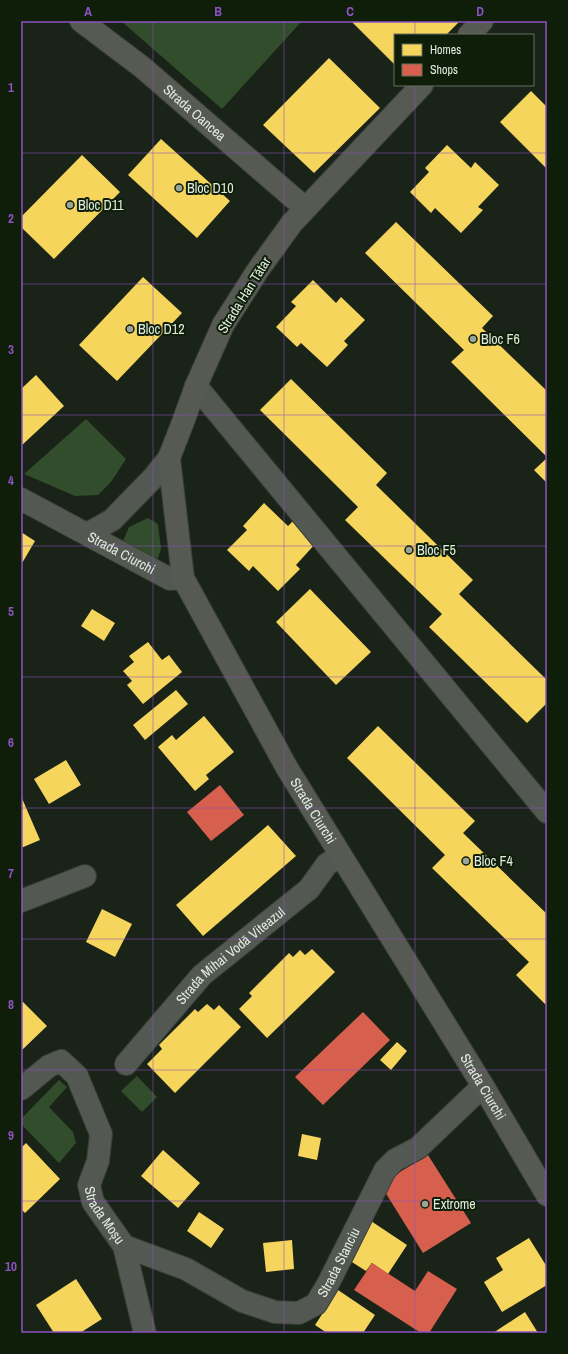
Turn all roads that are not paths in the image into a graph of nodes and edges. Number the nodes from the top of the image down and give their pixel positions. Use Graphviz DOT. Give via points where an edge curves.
graph roads {
  1 [pos="81,21"];
  2 [pos="482,21"];
  3 [pos="470,34"];
  4 [pos="421,86"];
  5 [pos="305,208"];
  6 [pos="196,386"];
  7 [pos="169,458"];
  8 [pos="21,499"];
  9 [pos="87,534"];
  10 [pos="183,578"];
  11 [pos="547,812"];
  12 [pos="341,856"];
  13 [pos="85,876"];
  14 [pos="21,901"];
  15 [pos="126,1064"];
  16 [pos="483,1086"];
  17 [pos="21,1090"];
  18 [pos="545,1186"];
  19 [pos="124,1246"];
  20 [pos="145,1333"];
  1 -- 5 [label="street, Strada Oancea" via="142,67"];
  2 -- 3 [label="street"];
  4 -- 5 [label="street, Strada Han Tătar"];
  5 -- 6 [label="street, Strada Han Tătar" via="258,270 223,325"];
  6 -- 7 [label="street, Strada Han Tătar"];
  6 -- 11 [label="street"];
  7 -- 9 [label="street" via="112,520"];
  7 -- 10 [label="street, Strada Han Tătar"];
  8 -- 9 [label="street, Strada Ciurchi"];
  9 -- 10 [label="street, Strada Ciurchi" via="170,579"];
  10 -- 12 [label="street, Strada Ciurchi" via="287,768"];
  12 -- 15 [label="street, Strada Mihai Vodă Viteazul" via="327,864 309,889 202,975"];
  12 -- 16 [label="street, Strada Ciurchi"];
  13 -- 14 [label="street"];
  16 -- 18 [label="street, Strada Ciurchi"];
  16 -- 19 [label="street, Strada Stanciu" via="418,1148 395,1160 385,1170 316,1304 299,1313 275,1312 242,1301 186,1268"];
  17 -- 19 [label="street, Strada Moșu" via="49,1066 61,1061 77,1076 101,1134 98,1161 89,1185 93,1202"];
  19 -- 20 [label="street, Strada Moșu"];
}
